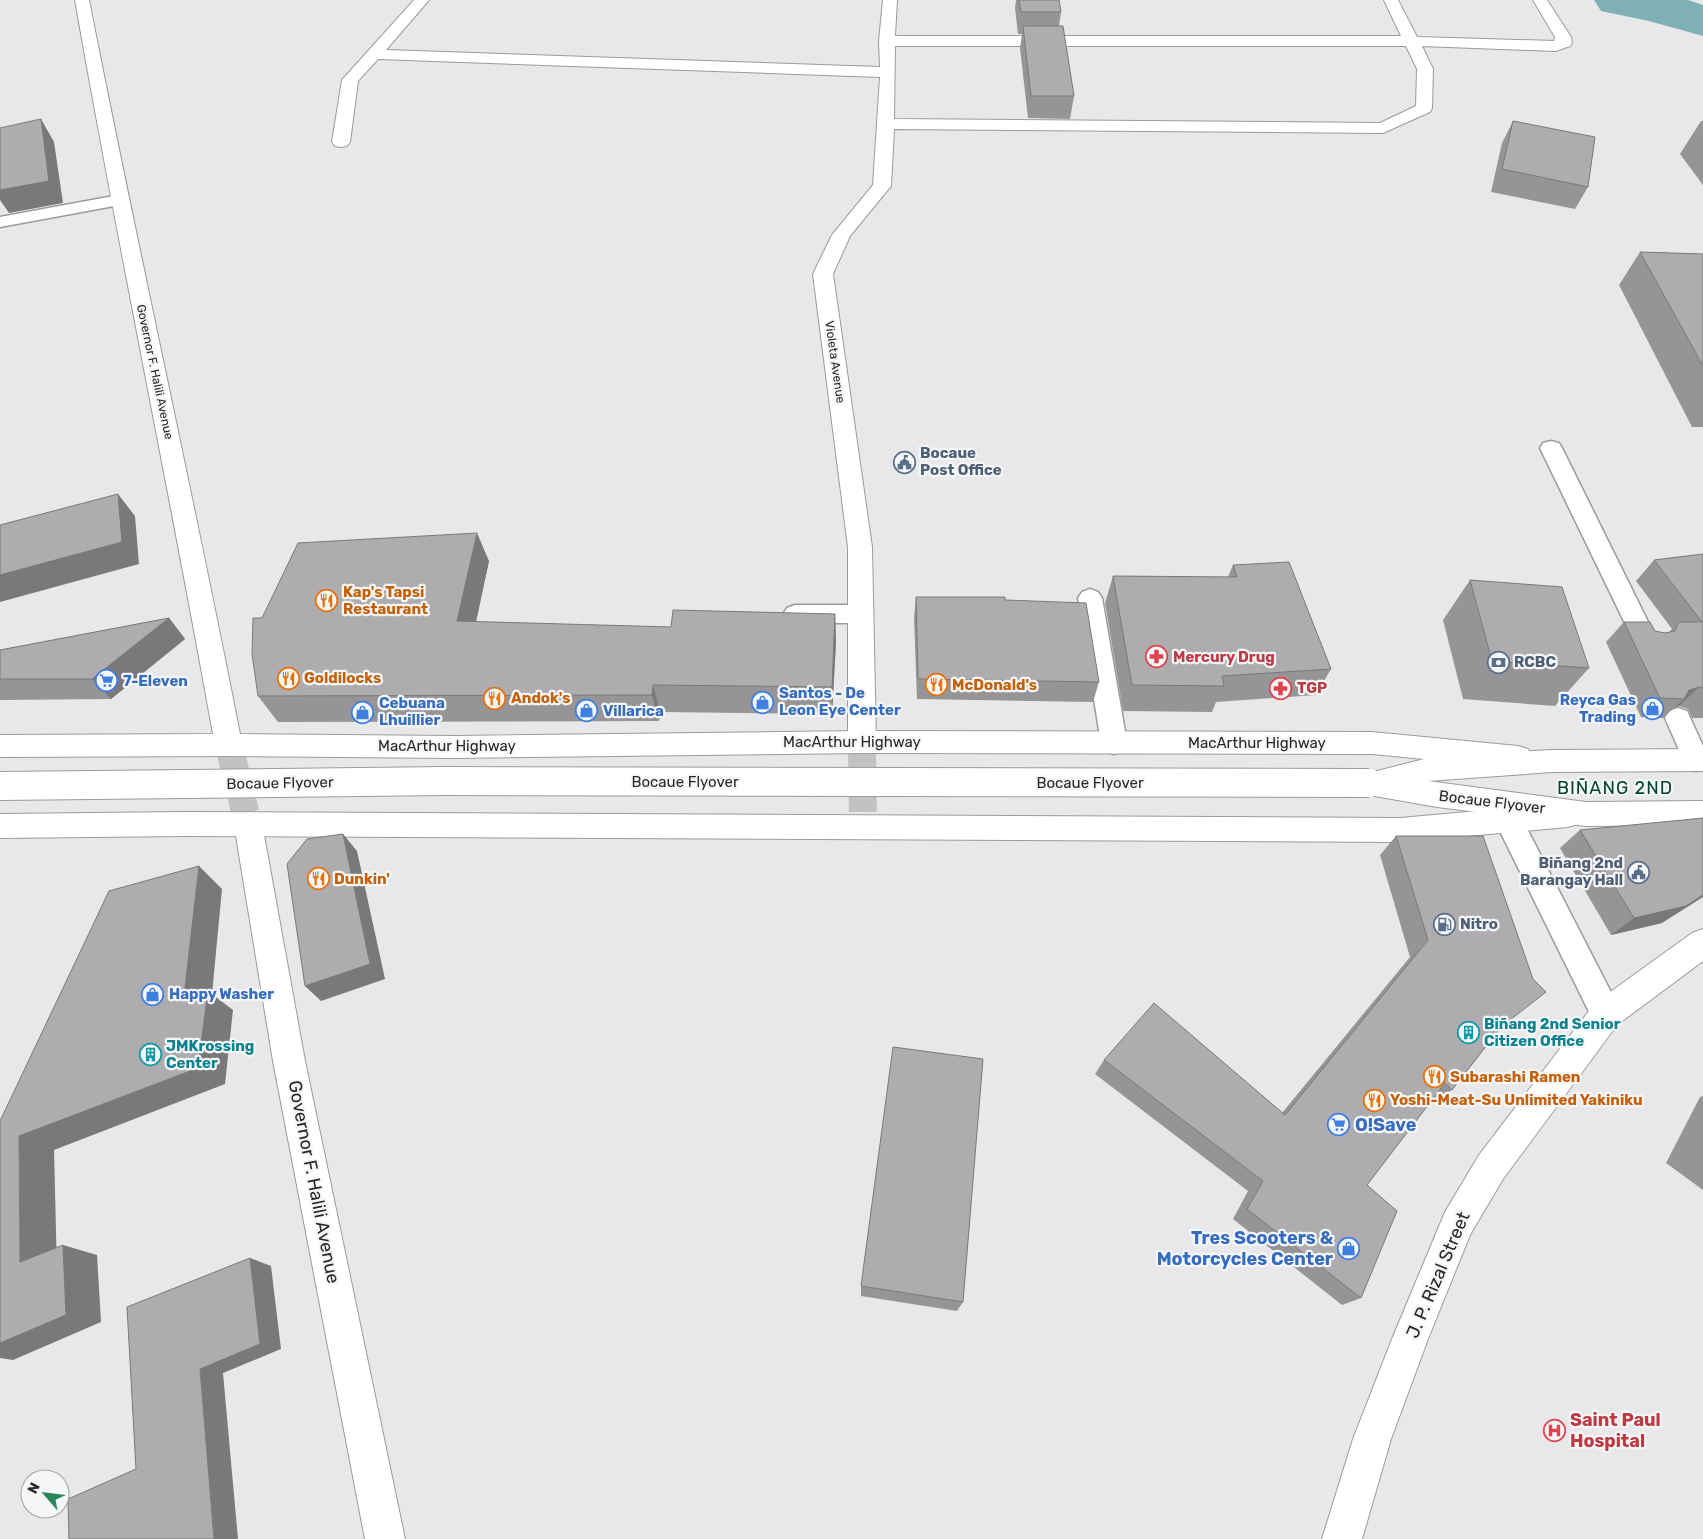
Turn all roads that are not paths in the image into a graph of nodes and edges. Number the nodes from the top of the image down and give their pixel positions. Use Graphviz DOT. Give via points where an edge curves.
graph roads {
  1 [pos="82,0"];
  2 [pos="422,0"];
  3 [pos="890,0"];
  4 [pos="1391,0"];
  5 [pos="1540,0"];
  6 [pos="887,41"];
  7 [pos="1410,41"];
  8 [pos="372,54"];
  9 [pos="888,72"];
  10 [pos="884,124"];
  11 [pos="341,142"];
  12 [pos="119,200"];
  13 [pos="0,222"];
  14 [pos="1551,448"];
  15 [pos="1090,598"];
  16 [pos="778,614"];
  17 [pos="861,614"];
  18 [pos="1646,642"];
  19 [pos="1678,718"];
  20 [pos="862,742"];
  21 [pos="1114,743"];
  22 [pos="229,745"];
  23 [pos="0,746"];
  24 [pos="1700,760"];
  25 [pos="1552,761"];
  26 [pos="1369,783"];
  27 [pos="0,786"];
  28 [pos="1703,813"];
  29 [pos="1586,814"];
  30 [pos="1509,821"];
  31 [pos="248,824"];
  32 [pos="0,826"];
  33 [pos="1703,943"];
  34 [pos="1606,1014"];
  35 [pos="385,1539"];
  36 [pos="1342,1539"];
  1 -- 12 [label="main road, Governor F. Halili Avenue"];
  2 -- 8 [label="main road"];
  3 -- 6 [label="main road, Violeta Avenue"];
  4 -- 7 [label="main road"];
  5 -- 7 [label="main road" via="1564,43 1556,46"];
  6 -- 7 [label="main road"];
  6 -- 9 [label="main road, Violeta Avenue"];
  7 -- 10 [label="main road" via="1425,69 1424,108 1383,128"];
  8 -- 9 [label="main road"];
  8 -- 11 [label="main road" via="350,80"];
  9 -- 10 [label="main road, Violeta Avenue"];
  10 -- 17 [label="main road, Violeta Avenue" via="882,186 841,235 823,274 860,547"];
  12 -- 13 [label="lane"];
  12 -- 22 [label="main road, Governor F. Halili Avenue" via="189,533"];
  14 -- 18 [label="lane"];
  15 -- 21 [label="lane"];
  16 -- 17 [label="lane"];
  17 -- 20 [label="main road, Violeta Avenue"];
  19 -- 24 [label="lane"];
  20 -- 21 [label="main road, MacArthur Highway"];
  20 -- 22 [label="main road, MacArthur Highway" via="455,747"];
  21 -- 25 [label="main road, MacArthur Highway" via="1372,743"];
  22 -- 23 [label="main road, MacArthur Highway"];
  24 -- 25 [label="main road, MacArthur Highway"];
  25 -- 26 [label="main road, Bocaue Flyover" via="1436,768"];
  26 -- 27 [label="main road, Bocaue Flyover, bridge" via="446,781"];
  26 -- 29 [label="main road, Bocaue Flyover"];
  28 -- 29 [label="main road"];
  29 -- 30 [label="main road"];
  30 -- 31 [label="main road" via="1400,830"];
  30 -- 34 [label="lane"];
  31 -- 32 [label="main road"];
  31 -- 35 [label="main road, Governor F. Halili Avenue" via="289,1060"];
  33 -- 34 [label="main road, J. P. Rizal Street"];
  34 -- 36 [label="main road, J. P. Rizal Street" via="1491,1167 1457,1224 1372,1439"];
}
